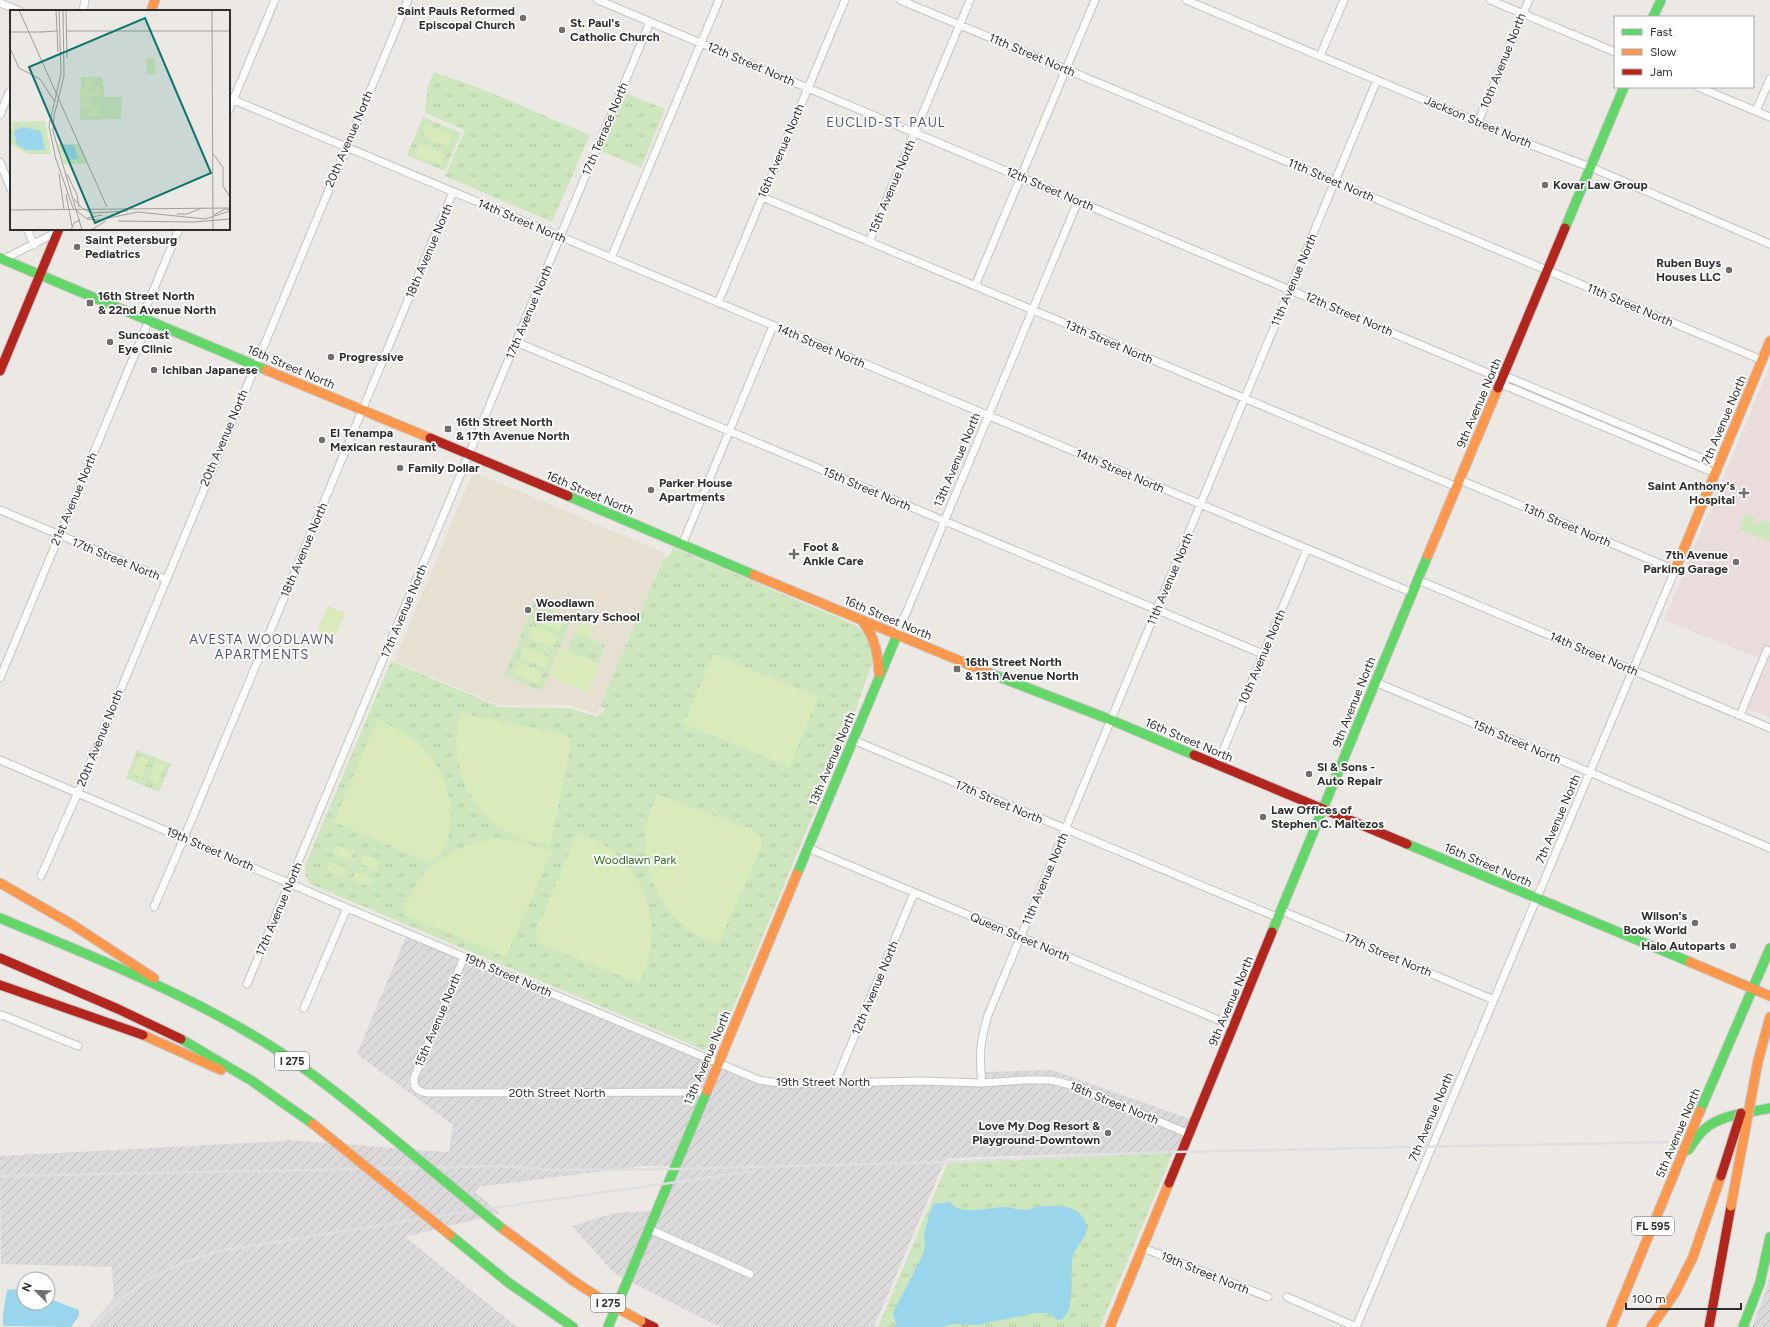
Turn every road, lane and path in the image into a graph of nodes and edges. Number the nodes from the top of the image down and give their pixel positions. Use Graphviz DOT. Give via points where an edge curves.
graph roads {
  1 [pos="85,0"];
  2 [pos="155,0"];
  3 [pos="275,0"];
  4 [pos="408,0"];
  5 [pos="598,0"];
  6 [pos="719,0"];
  7 [pos="845,0"];
  8 [pos="900,0"];
  9 [pos="970,0"];
  10 [pos="1095,0"];
  11 [pos="1186,0"];
  12 [pos="1344,0"];
  13 [pos="1490,0"];
  14 [pos="1529,0"];
  15 [pos="1660,0"];
  16 [pos="0,3"];
  17 [pos="18,10"];
  18 [pos="83,10"];
  19 [pos="150,10"];
  20 [pos="1523,14"];
  21 [pos="1653,16"];
  22 [pos="650,22"];
  23 [pos="960,25"];
  24 [pos="701,43"];
  25 [pos="1614,52"];
  26 [pos="1320,56"];
  27 [pos="1066,69"];
  28 [pos="1770,79"];
  29 [pos="1377,80"];
  30 [pos="808,88"];
  31 [pos="1624,88"];
  32 [pos="1700,88"];
  33 [pos="10,91"];
  34 [pos="0,94"];
  35 [pos="231,99"];
  36 [pos="1756,111"];
  37 [pos="0,115"];
  38 [pos="1770,117"];
  39 [pos="1478,122"];
  40 [pos="915,132"];
  41 [pos="346,147"];
  42 [pos="0,162"];
  43 [pos="1590,167"];
  44 [pos="1021,177"];
  45 [pos="1335,182"];
  46 [pos="10,187"];
  47 [pos="453,192"];
  48 [pos="762,197"];
  49 [pos="1078,201"];
  50 [pos="28,230"];
  51 [pos="59,230"];
  52 [pos="179,230"];
  53 [pos="560,237"];
  54 [pos="869,242"];
  55 [pos="1770,244"];
  56 [pos="34,245"];
  57 [pos="2,258"];
  58 [pos="611,258"];
  59 [pos="1547,270"];
  60 [pos="40,274"];
  61 [pos="975,286"];
  62 [pos="1290,289"];
  63 [pos="718,303"];
  64 [pos="1033,310"];
  65 [pos="146,319"];
  66 [pos="774,326"];
  67 [pos="1770,341"];
  68 [pos="516,342"];
  69 [pos="1762,360"];
  70 [pos="255,365"];
  71 [pos="0,371"];
  72 [pos="1502,379"];
  73 [pos="1245,399"];
  74 [pos="362,410"];
  75 [pos="988,416"];
  76 [pos="730,431"];
  77 [pos="469,455"];
  78 [pos="1717,469"];
  79 [pos="1458,484"];
  80 [pos="1201,504"];
  81 [pos="0,510"];
  82 [pos="944,521"];
  83 [pos="59,535"];
  84 [pos="682,545"];
  85 [pos="1307,549"];
  86 [pos="1675,570"];
  87 [pos="165,579"];
  88 [pos="1418,580"];
  89 [pos="1412,593"];
  90 [pos="1157,610"];
  91 [pos="861,620"];
  92 [pos="897,635"];
  93 [pos="1767,650"];
  94 [pos="1263,654"];
  95 [pos="1634,670"];
  96 [pos="879,677"];
  97 [pos="0,678"];
  98 [pos="1375,682"];
  99 [pos="1740,715"];
  100 [pos="1111,720"];
  101 [pos="1770,728"];
  102 [pos="853,740"];
  103 [pos="0,760"];
  104 [pos="1217,764"];
  105 [pos="1591,772"];
  106 [pos="78,792"];
  107 [pos="1322,809"];
  108 [pos="1066,829"];
  109 [pos="184,838"];
  110 [pos="808,848"];
  111 [pos="1770,848"];
  112 [pos="41,876"];
  113 [pos="290,883"];
  114 [pos="0,884"];
  115 [pos="914,893"];
  116 [pos="1538,899"];
  117 [pos="154,907"];
  118 [pos="347,908"];
  119 [pos="1280,915"];
  120 [pos="0,918"];
  121 [pos="1021,937"];
  122 [pos="1770,948"];
  123 [pos="464,957"];
  124 [pos="0,958"];
  125 [pos="247,984"];
  126 [pos="0,985"];
  127 [pos="1753,989"];
  128 [pos="1770,996"];
  129 [pos="1494,1000"];
  130 [pos="193,1003"];
  131 [pos="304,1008"];
  132 [pos="0,1016"];
  133 [pos="1770,1017"];
  134 [pos="1233,1026"];
  135 [pos="78,1046"];
  136 [pos="1758,1061"];
  137 [pos="718,1063"];
  138 [pos="1038,1079"];
  139 [pos="835,1083"];
  140 [pos="982,1083"];
  141 [pos="414,1084"];
  142 [pos="706,1092"];
  143 [pos="284,1102"];
  144 [pos="1770,1108"];
  145 [pos="1189,1134"];
  146 [pos="1680,1160"];
  147 [pos="649,1229"];
  148 [pos="1770,1237"];
  149 [pos="1143,1248"];
  150 [pos="750,1274"];
  151 [pos="1268,1297"];
  152 [pos="1287,1297"];
  153 [pos="573,1327"];
  154 [pos="608,1327"];
  155 [pos="654,1327"];
  156 [pos="1110,1327"];
  157 [pos="1356,1327"];
  158 [pos="1611,1327"];
  159 [pos="1651,1327"];
  160 [pos="1709,1327"];
  161 [pos="1743,1327"];
  1 -- 18 [label="street"];
  2 -- 19 [label="main road"];
  3 -- 35 [label="street"];
  4 -- 41 [label="street, 20th Avenue North"];
  5 -- 22 [label="street, 12th Street North"];
  6 -- 24 [label="street"];
  7 -- 30 [label="street, 16th Avenue North"];
  8 -- 23 [label="street, 11th Street North"];
  9 -- 23 [label="street, 15th Avenue North"];
  10 -- 27 [label="street"];
  11 -- 26 [label="street, Jackson Street North"];
  12 -- 26 [label="street"];
  13 -- 20 [label="street"];
  14 -- 20 [label="street, 10th Avenue North"];
  15 -- 21 [label="main road"];
  16 -- 17 [label="street"];
  20 -- 25 [label="street"];
  20 -- 39 [label="street, 10th Avenue North"];
  22 -- 24 [label="street, 12th Street North"];
  22 -- 53 [label="street, 17th Terrace North"];
  23 -- 27 [label="street, 11th Street North"];
  23 -- 40 [label="street, 15th Avenue North"];
  24 -- 30 [label="street, 12th Street North"];
  24 -- 58 [label="street"];
  26 -- 29 [label="street, Jackson Street North"];
  27 -- 44 [label="street"];
  27 -- 45 [label="street, 11th Street North"];
  28 -- 36 [label="street"];
  29 -- 39 [label="street, Jackson Street North"];
  29 -- 45 [label="street, 11th Avenue North"];
  30 -- 40 [label="street, 12th Street North"];
  30 -- 48 [label="street, 16th Avenue North"];
  31 -- 43 [label="main road, 9th Avenue North"];
  32 -- 36 [label="street"];
  33 -- 34 [label="street"];
  33 -- 37 [label="street"];
  35 -- 41 [label="street, 14th Street North"];
  36 -- 38 [label="street"];
  39 -- 43 [label="street, Jackson Street North"];
  40 -- 44 [label="street, 12th Street North"];
  40 -- 54 [label="street, 15th Avenue North"];
  41 -- 47 [label="street, 14th Street North"];
  41 -- 70 [label="street, 20th Avenue North"];
  42 -- 46 [label="street"];
  43 -- 55 [label="street, Jackson Street North"];
  43 -- 59 [label="main road, 9th Avenue North"];
  44 -- 49 [label="street, 12th Street North"];
  44 -- 61 [label="street"];
  45 -- 59 [label="street, 11th Street North"];
  45 -- 62 [label="street, 11th Avenue North"];
  47 -- 53 [label="street, 14th Street North"];
  47 -- 74 [label="street, 18th Avenue North"];
  48 -- 54 [label="street, 13th Street North"];
  48 -- 63 [label="street, 16th Avenue North"];
  49 -- 62 [label="street, 12th Street North"];
  49 -- 64 [label="street, 13th Avenue North"];
  50 -- 56 [label="street"];
  51 -- 56 [label="street"];
  51 -- 60 [label="main road"];
  52 -- 65 [label="street, 21st Avenue North"];
  53 -- 58 [label="street, 14th Street North"];
  53 -- 68 [label="street, 17th Avenue North"];
  54 -- 61 [label="street, 13th Street North"];
  56 -- 57 [label="street"];
  57 -- 60 [label="main road, 16th Street North"];
  58 -- 63 [label="street, 14th Street North"];
  59 -- 69 [label="street, 11th Street North"];
  59 -- 72 [label="main road, 9th Avenue North"];
  60 -- 65 [label="main road, 16th Street North"];
  60 -- 71 [label="main road"];
  61 -- 64 [label="street, 13th Street North"];
  62 -- 72 [label="street, 12th Street North"];
  62 -- 73 [label="street, 11th Avenue North"];
  63 -- 66 [label="street, 14th Street North"];
  64 -- 73 [label="street, 13th Street North"];
  64 -- 75 [label="street, 13th Avenue North"];
  65 -- 70 [label="main road, 16th Street North"];
  65 -- 83 [label="street, 21st Avenue North"];
  66 -- 75 [label="street, 14th Street North"];
  66 -- 76 [label="street"];
  67 -- 69 [label="main road, 7th Avenue North"];
  68 -- 76 [label="street, 15th Street North"];
  68 -- 77 [label="street, 17th Avenue North"];
  69 -- 78 [label="main road, 7th Avenue North"];
  70 -- 74 [label="main road, 16th Street North"];
  70 -- 87 [label="street, 20th Avenue North"];
  72 -- 78 [label="street, 12th Street North" via="1510,378"];
  72 -- 79 [label="main road, 9th Avenue North"];
  73 -- 79 [label="street, 13th Street North"];
  73 -- 80 [label="street, 11th Avenue North"];
  74 -- 77 [label="main road, 16th Street North"];
  74 -- 109 [label="street, 18th Avenue North"];
  75 -- 80 [label="street, 14th Street North"];
  75 -- 82 [label="street, 13th Avenue North"];
  76 -- 82 [label="street, 15th Street North"];
  76 -- 84 [label="street"];
  77 -- 84 [label="main road, 16th Street North"];
  77 -- 113 [label="street, 17th Avenue North"];
  78 -- 86 [label="main road, 7th Avenue North"];
  79 -- 86 [label="street, 13th Street North"];
  79 -- 88 [label="main road, 9th Avenue North"];
  80 -- 85 [label="street, 14th Street North"];
  80 -- 90 [label="street, 11th Avenue North"];
  81 -- 83 [label="street, 17th Street North"];
  82 -- 90 [label="street, 15th Street North"];
  82 -- 92 [label="street, 13th Avenue North"];
  83 -- 87 [label="street, 17th Street North"];
  83 -- 97 [label="street, 21st Avenue North"];
  84 -- 91 [label="main road, 16th Street North"];
  85 -- 89 [label="street, 14th Street North"];
  85 -- 94 [label="street, 10th Avenue North"];
  86 -- 95 [label="street, 7th Avenue North"];
  87 -- 106 [label="street, 20th Avenue North"];
  88 -- 89 [label="main road, 9th Avenue North"];
  88 -- 95 [label="street, 14th Street North"];
  89 -- 98 [label="main road, 9th Avenue North"];
  90 -- 94 [label="street, 15th Street North"];
  90 -- 100 [label="street, 11th Avenue North"];
  91 -- 92 [label="main road, 16th Street North"];
  91 -- 96 [label="main road" via="872,633 877,646"];
  92 -- 96 [label="main road, 13th Avenue North"];
  92 -- 100 [label="main road, 16th Street North"];
  93 -- 99 [label="street"];
  94 -- 104 [label="street, 10th Avenue North"];
  95 -- 99 [label="street, 14th Street North"];
  95 -- 105 [label="street, 7th Avenue North"];
  96 -- 102 [label="main road, 13th Avenue North"];
  98 -- 105 [label="street, 15th Street North"];
  98 -- 107 [label="main road, 9th Avenue North"];
  99 -- 101 [label="street, 14th Street North"];
  100 -- 104 [label="main road, 16th Street North"];
  100 -- 108 [label="street, 11th Avenue North"];
  102 -- 108 [label="street, 17th Street North"];
  102 -- 110 [label="main road, 13th Avenue North"];
  103 -- 106 [label="street, 19th Street North"];
  104 -- 107 [label="main road, 16th Street North"];
  105 -- 111 [label="street, 15th Street North"];
  105 -- 116 [label="street, 7th Avenue North"];
  106 -- 109 [label="street, 19th Street North"];
  106 -- 112 [label="street, 20th Avenue North"];
  107 -- 116 [label="main road, 16th Street North"];
  107 -- 119 [label="main road, 9th Avenue North"];
  108 -- 119 [label="street, 17th Street North"];
  108 -- 121 [label="street, 11th Avenue North"];
  109 -- 113 [label="street, 19th Street North"];
  109 -- 117 [label="street, 18th Avenue North"];
  110 -- 115 [label="street, Queen Street North"];
  110 -- 137 [label="main road, 13th Avenue North"];
  113 -- 118 [label="street, 19th Street North"];
  113 -- 125 [label="street, 17th Avenue North"];
  114 -- 130 [label="main road" via="73,925"];
  115 -- 121 [label="street, Queen Street North"];
  115 -- 139 [label="street, 12th Avenue North"];
  116 -- 127 [label="main road, 16th Street North"];
  116 -- 129 [label="street, 7th Avenue North"];
  118 -- 123 [label="street, 19th Street North"];
  118 -- 131 [label="street"];
  119 -- 129 [label="street, 17th Street North"];
  119 -- 134 [label="main road, 9th Avenue North"];
  120 -- 130 [label="main road, I 275"];
  121 -- 134 [label="street, Queen Street North"];
  121 -- 140 [label="street, 11th Avenue North" via="983,1032 979,1059"];
  122 -- 127 [label="main road, 5th Avenue North / FL 595"];
  123 -- 137 [label="street, 19th Street North"];
  123 -- 141 [label="street, 15th Avenue North" via="414,1078"];
  124 -- 143 [label="main road" via="188,1043"];
  126 -- 143 [label="main road" via="147,1036"];
  127 -- 128 [label="main road, 16th Street North"];
  127 -- 146 [label="main road, 5th Avenue North / FL 595"];
  129 -- 157 [label="street, 7th Avenue North"];
  130 -- 155 [label="main road, I 275, bridge" via="274,1048 311,1074 499,1226 575,1282 606,1302"];
  132 -- 135 [label="street"];
  133 -- 136 [label="main road"];
  134 -- 145 [label="main road, 9th Avenue North"];
  136 -- 159 [label="main road, bridge" via="1693,1257 1675,1293"];
  136 -- 160 [label="main road, bridge"];
  137 -- 139 [label="street, 19th Street North" via="773,1083"];
  137 -- 142 [label="main road, 13th Avenue North"];
  138 -- 140 [label="street, 19th Street North"];
  138 -- 145 [label="street, 18th Street North" via="1075,1086"];
  139 -- 140 [label="street, 19th Street North"];
  141 -- 142 [label="street, 20th Street North" via="416,1089 428,1094"];
  142 -- 147 [label="main road, 13th Avenue North"];
  143 -- 153 [label="main road, bridge" via="509,1283"];
  144 -- 146 [label="main road, FL 595" via="1711,1125"];
  145 -- 149 [label="main road, 9th Avenue North"];
  146 -- 158 [label="main road, 5th Avenue North / FL 595"];
  147 -- 150 [label="street"];
  147 -- 154 [label="main road, 13th Avenue North"];
  148 -- 161 [label="main road" via="1755,1300"];
  149 -- 151 [label="street, 19th Street North"];
  149 -- 156 [label="main road, 9th Avenue North"];
  152 -- 157 [label="street"];
}
